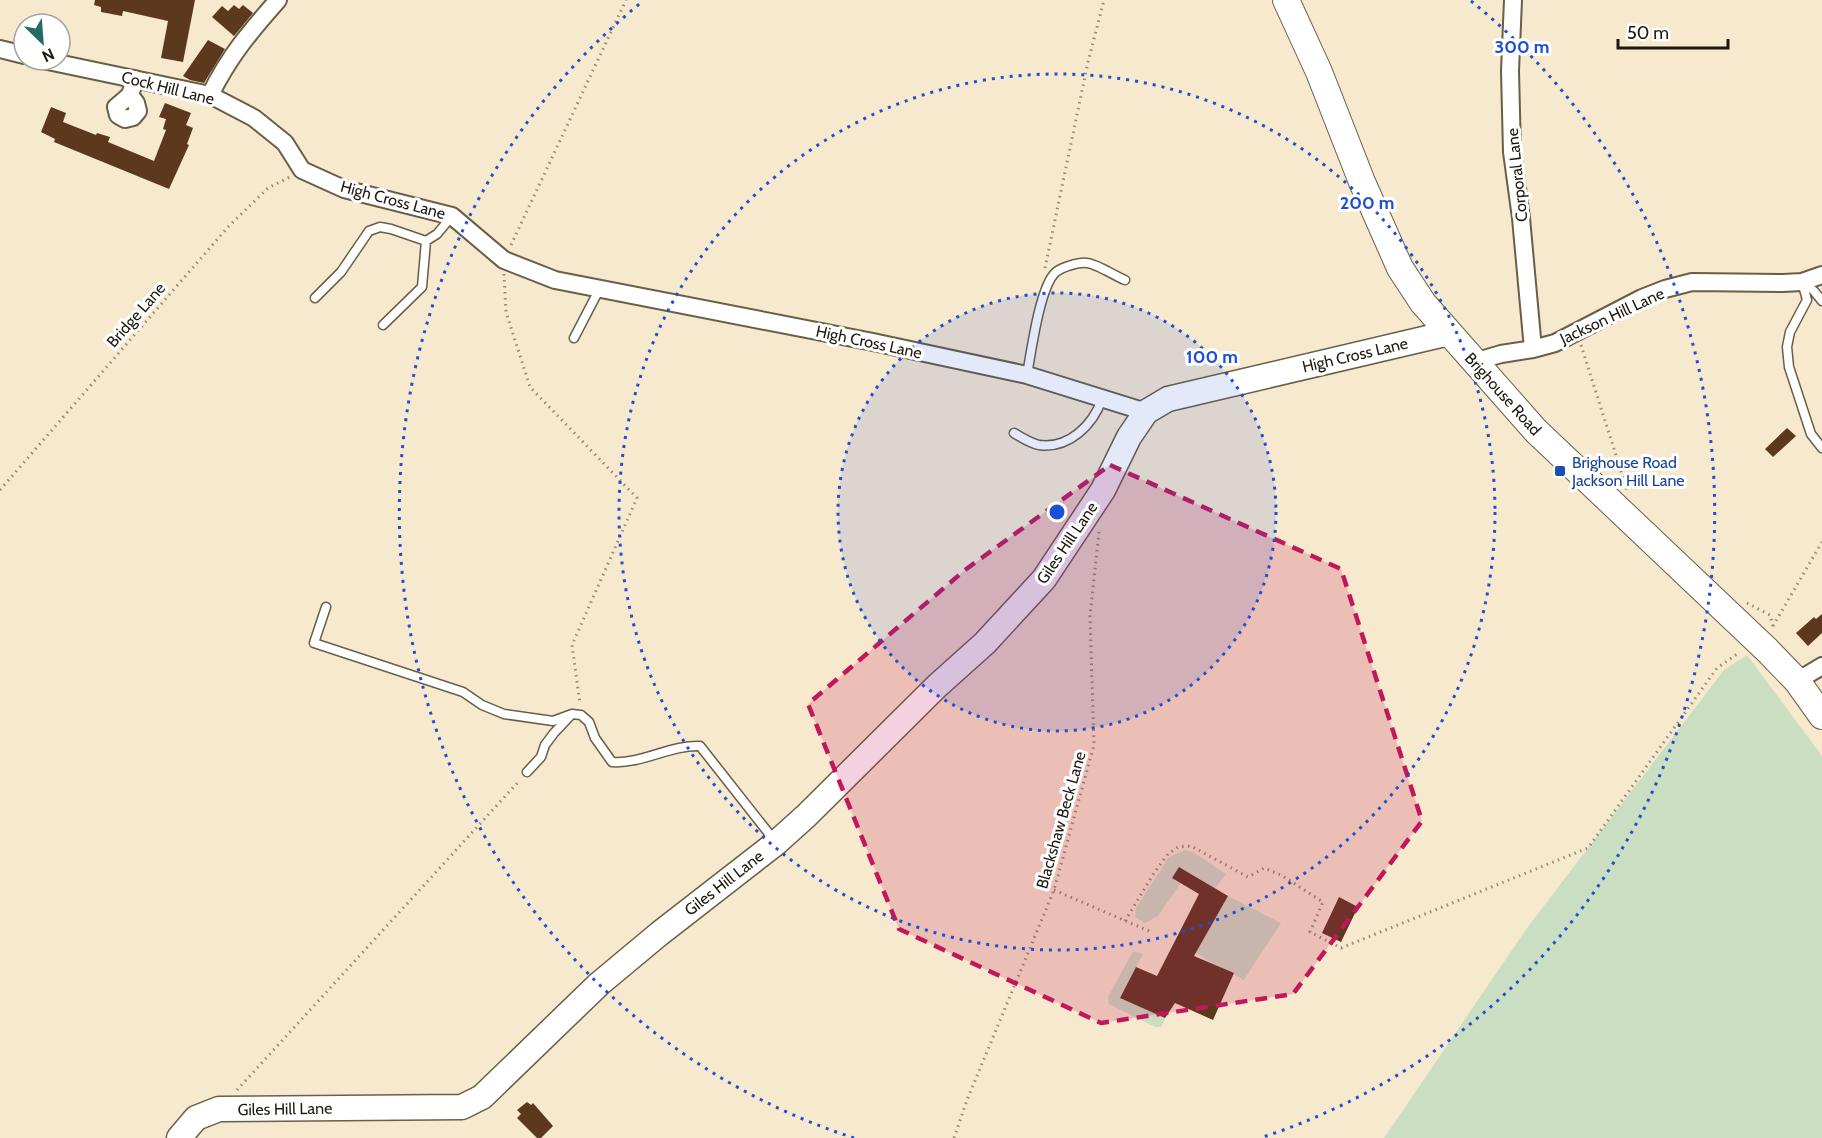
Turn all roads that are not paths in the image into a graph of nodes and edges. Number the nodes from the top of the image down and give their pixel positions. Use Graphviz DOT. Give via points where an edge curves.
graph roads {
  1 [pos="278,0"];
  2 [pos="1286,0"];
  3 [pos="1513,0"];
  4 [pos="72,69"];
  5 [pos="210,95"];
  6 [pos="302,170"];
  7 [pos="453,216"];
  8 [pos="426,241"];
  9 [pos="1822,275"];
  10 [pos="1125,280"];
  11 [pos="1802,282"];
  12 [pos="600,288"];
  13 [pos="315,298"];
  14 [pos="1822,301"];
  15 [pos="383,325"];
  16 [pos="1449,333"];
  17 [pos="574,338"];
  18 [pos="1533,349"];
  19 [pos="1474,362"];
  20 [pos="1026,375"];
  21 [pos="1102,399"];
  22 [pos="1146,412"];
  23 [pos="1014,433"];
  24 [pos="1822,448"];
  25 [pos="326,606"];
  26 [pos="1822,666"];
  27 [pos="1797,681"];
  28 [pos="577,714"];
  29 [pos="1822,716"];
  30 [pos="527,772"];
  31 [pos="776,843"];
  32 [pos="179,1138"];
  1 -- 5 [label="street" via="242,40"];
  2 -- 16 [label="main road, Brighouse Road" via="1400,268"];
  3 -- 18 [label="street, Corporal Lane" via="1512,152"];
  4 -- 5 [label="street, Cock Hill Lane" via="132,87"];
  5 -- 6 [label="street, Cock Hill Lane" via="254,118 285,143"];
  6 -- 7 [label="street, High Cross Lane" via="344,189"];
  7 -- 8 [label="lane"];
  7 -- 12 [label="street, High Cross Lane" via="504,260 555,280"];
  8 -- 13 [label="lane" via="392,229 380,227 369,231 341,272"];
  8 -- 15 [label="lane" via="422,287"];
  9 -- 11 [label="street, Jackson Hill Lane"];
  10 -- 20 [label="lane" via="1086,263 1055,272 1041,306"];
  11 -- 14 [label="lane"];
  11 -- 18 [label="street, Jackson Hill Lane" via="1692,282 1642,298 1555,343"];
  11 -- 24 [label="lane" via="1807,300 1790,332 1789,367 1811,434"];
  12 -- 17 [label="lane"];
  12 -- 20 [label="street, High Cross Lane"];
  16 -- 19 [label="main road, Brighouse Road"];
  16 -- 22 [label="street, High Cross Lane" via="1168,399"];
  18 -- 19 [label="street, Jackson Hill Lane"];
  19 -- 27 [label="main road, Brighouse Road" via="1536,431 1762,635"];
  20 -- 21 [label="street, High Cross Lane"];
  21 -- 22 [label="street, High Cross Lane"];
  21 -- 23 [label="lane" via="1092,422 1066,440 1041,445"];
  22 -- 31 [label="street, Giles Hill Lane" via="1103,490 1030,596"];
  25 -- 28 [label="lane" via="314,643 463,692 504,714 553,721"];
  26 -- 27 [label="street"];
  27 -- 29 [label="main road, Brighouse Road"];
  28 -- 30 [label="lane" via="554,733"];
  28 -- 31 [label="lane" via="589,722 594,738 612,762 624,763 700,746"];
  31 -- 32 [label="street, Giles Hill Lane" via="599,984 482,1097 462,1107 219,1109 196,1118"];
}
